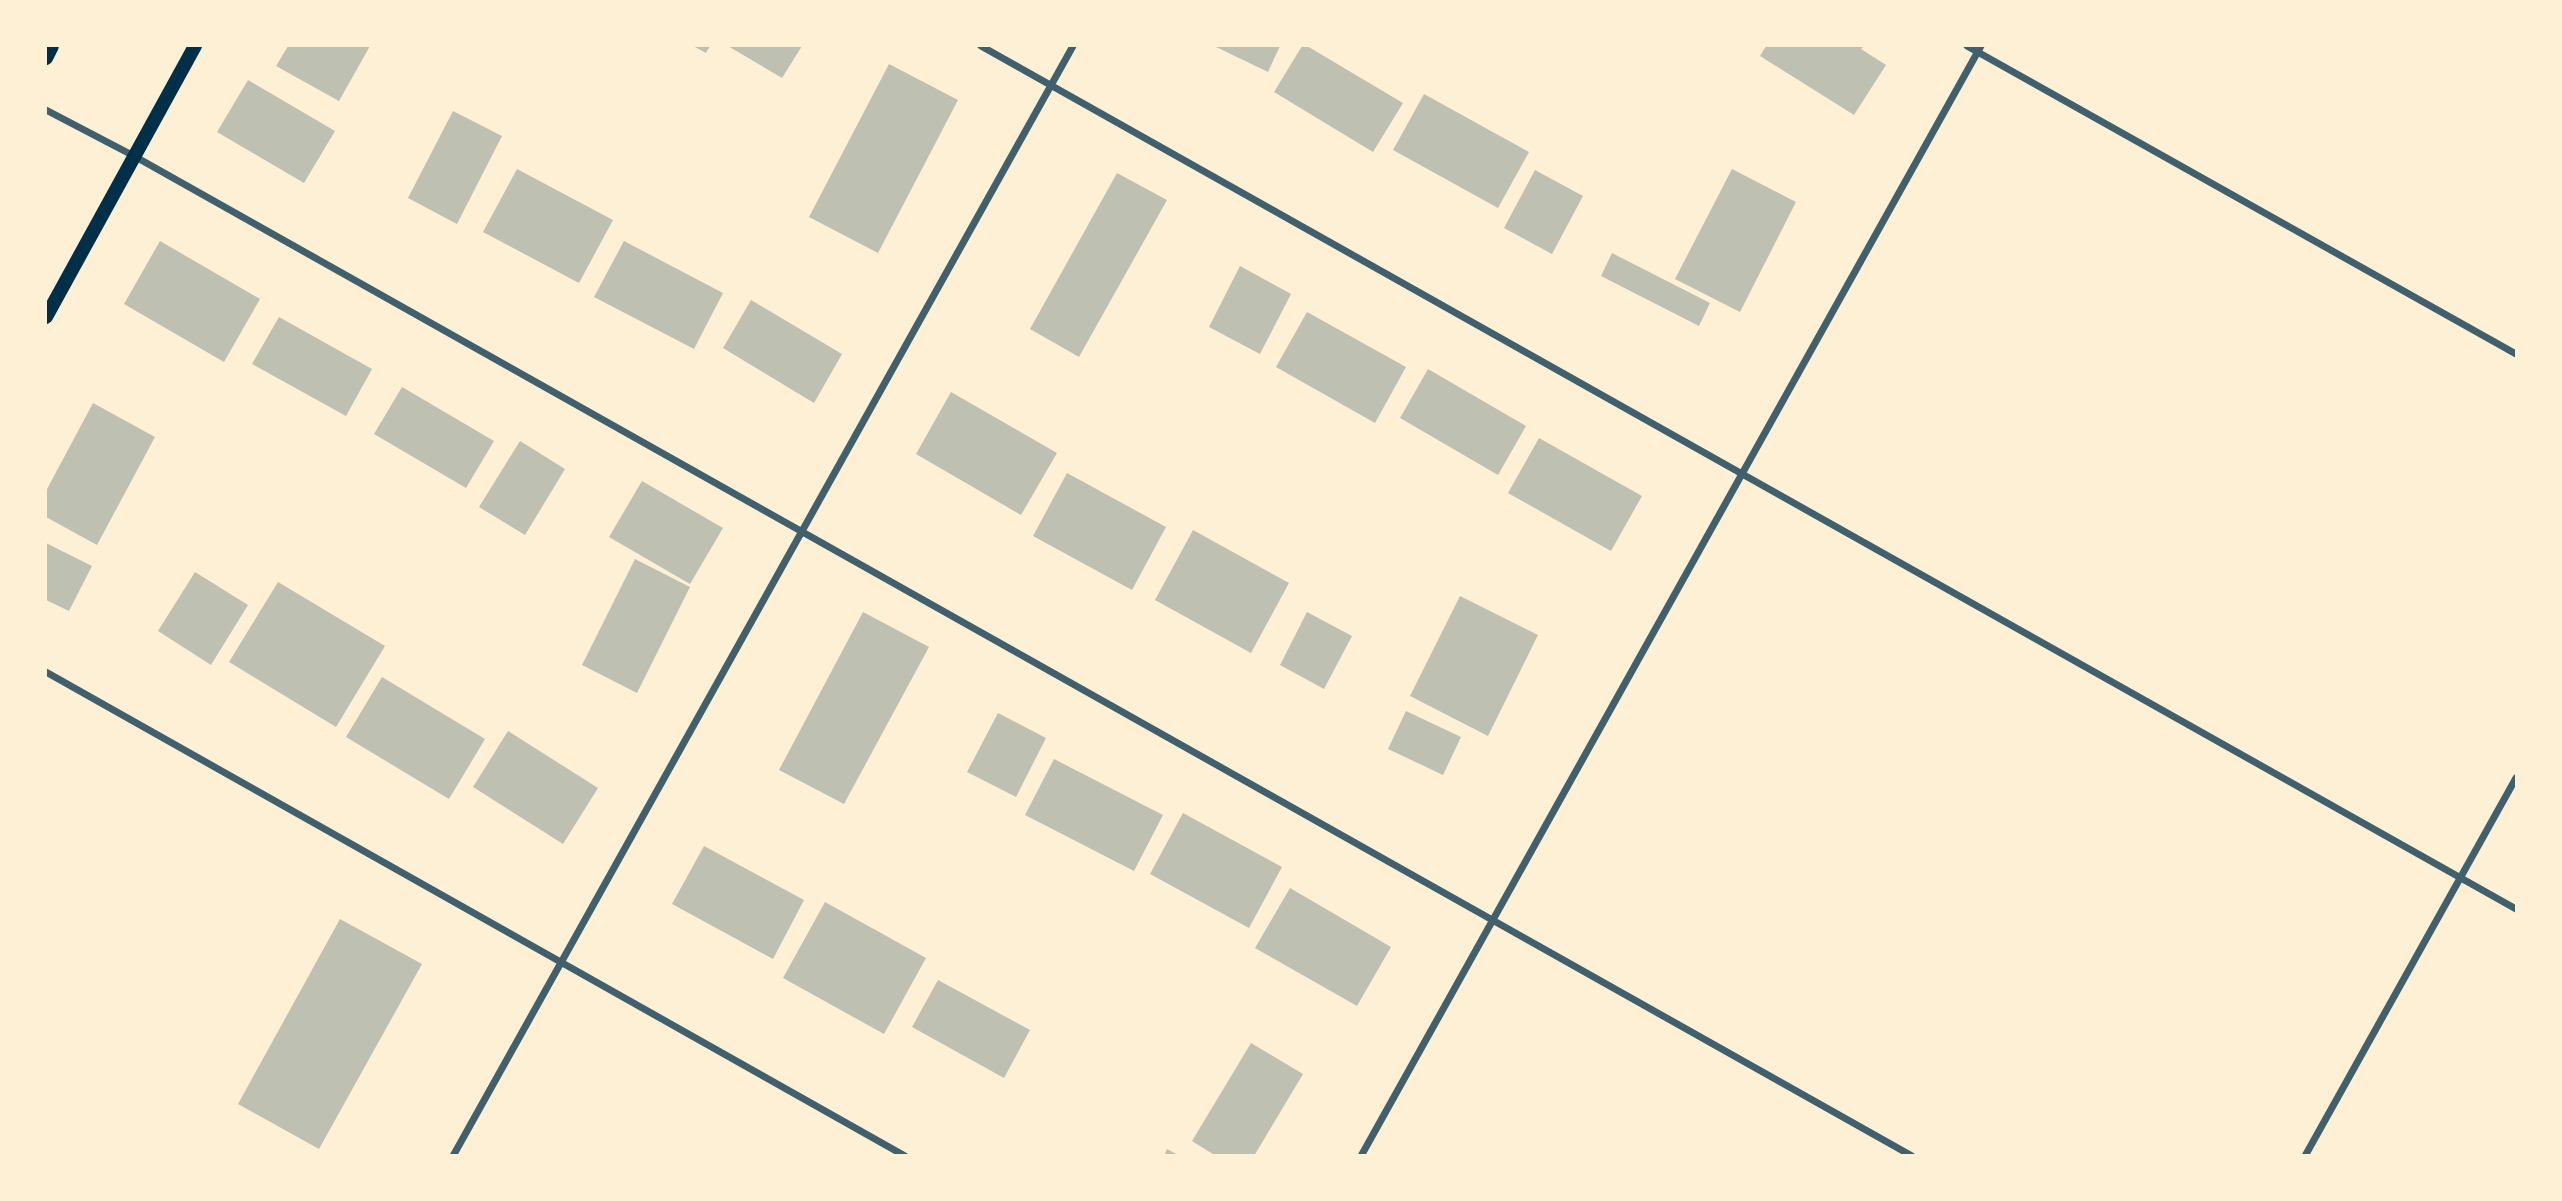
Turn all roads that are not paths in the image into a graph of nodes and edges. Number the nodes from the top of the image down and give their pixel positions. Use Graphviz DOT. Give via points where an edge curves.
graph roads {
  1 [pos="52,46"];
  2 [pos="195,46"];
  3 [pos="981,46"];
  4 [pos="1073,46"];
  5 [pos="1967,46"];
  6 [pos="1979,48"];
  7 [pos="46,58"];
  8 [pos="1051,85"];
  9 [pos="46,110"];
  10 [pos="134,156"];
  11 [pos="46,317"];
  12 [pos="2516,354"];
  13 [pos="1742,473"];
  14 [pos="802,532"];
  15 [pos="46,672"];
  16 [pos="2516,778"];
  17 [pos="2461,878"];
  18 [pos="2516,909"];
  19 [pos="1493,920"];
  20 [pos="561,962"];
  21 [pos="453,1156"];
  22 [pos="905,1156"];
  23 [pos="1361,1156"];
  24 [pos="1912,1156"];
  25 [pos="2305,1156"];
  1 -- 7 [label="main road"];
  2 -- 10 [label="main road"];
  3 -- 8 [label="street"];
  4 -- 8 [label="street"];
  5 -- 6 [label="street"];
  6 -- 12 [label="street"];
  6 -- 13 [label="street"];
  8 -- 13 [label="street"];
  8 -- 14 [label="street"];
  9 -- 10 [label="street"];
  10 -- 11 [label="main road"];
  10 -- 14 [label="street"];
  13 -- 17 [label="street"];
  13 -- 19 [label="street"];
  14 -- 19 [label="street"];
  14 -- 20 [label="street"];
  15 -- 20 [label="street"];
  16 -- 17 [label="street"];
  17 -- 18 [label="street"];
  17 -- 25 [label="street"];
  19 -- 23 [label="street"];
  19 -- 24 [label="street"];
  20 -- 21 [label="street"];
  20 -- 22 [label="street"];
}
